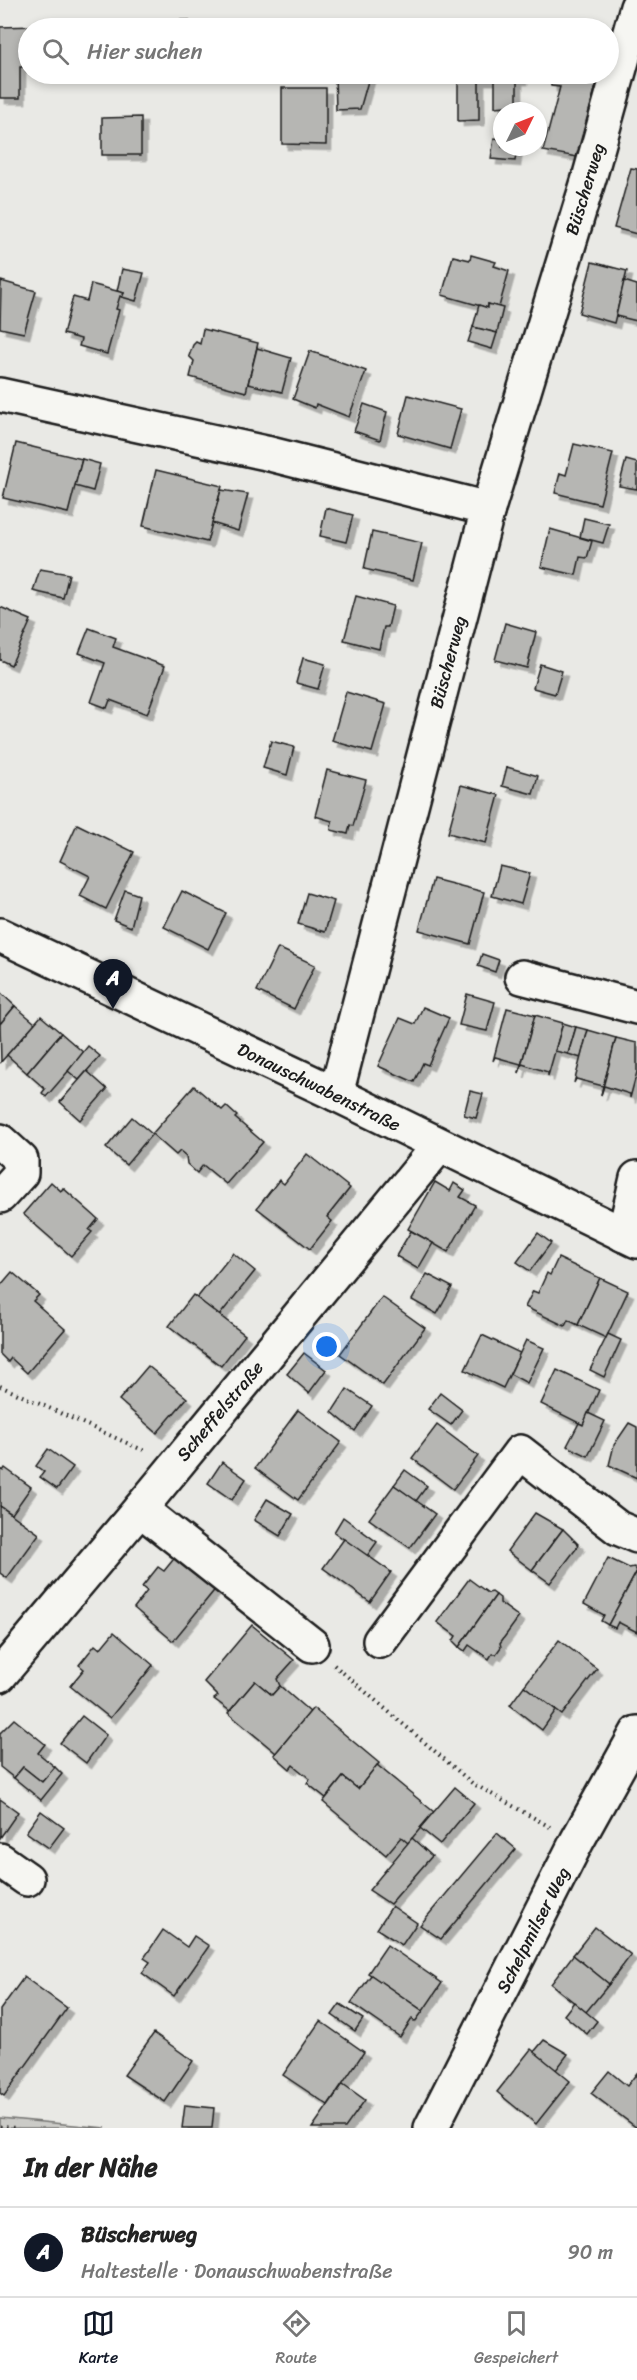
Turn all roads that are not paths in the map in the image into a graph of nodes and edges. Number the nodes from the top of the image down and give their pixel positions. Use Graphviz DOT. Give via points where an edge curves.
graph roads {
  1 [pos="637,7"];
  2 [pos="619,72"];
  3 [pos="615,84"];
  4 [pos="0,395"];
  5 [pos="488,509"];
  6 [pos="0,935"];
  7 [pos="522,977"];
  8 [pos="637,1007"];
  9 [pos="336,1094"];
  10 [pos="0,1141"];
  11 [pos="439,1146"];
  12 [pos="637,1178"];
  13 [pos="0,1196"];
  14 [pos="631,1238"];
  15 [pos="140,1509"];
  16 [pos="637,1536"];
  17 [pos="380,1641"];
  18 [pos="312,1646"];
  19 [pos="0,1675"];
  20 [pos="637,1733"];
  21 [pos="0,1860"];
  22 [pos="27,1879"];
  23 [pos="431,2128"];
  1 -- 2 [label="street, Büscherweg"];
  3 -- 5 [label="street, Büscherweg"];
  4 -- 5 [label="street" via="266,453"];
  5 -- 9 [label="street, Büscherweg"];
  6 -- 9 [label="street, Donauschwabenstraße"];
  7 -- 8 [label="street"];
  9 -- 11 [label="street, Donauschwabenstraße"];
  10 -- 13 [label="street" via="21,1160 21,1173"];
  11 -- 14 [label="street, Donauschwabenstraße"];
  11 -- 15 [label="street, Scheffelstraße"];
  12 -- 14 [label="street"];
  15 -- 18 [label="street"];
  15 -- 19 [label="street, Scheffelstraße"];
  16 -- 17 [label="street" via="618,1528 520,1452"];
  20 -- 23 [label="street, Schelpmilser Weg" via="577,1841"];
  21 -- 22 [label="street"];
}
